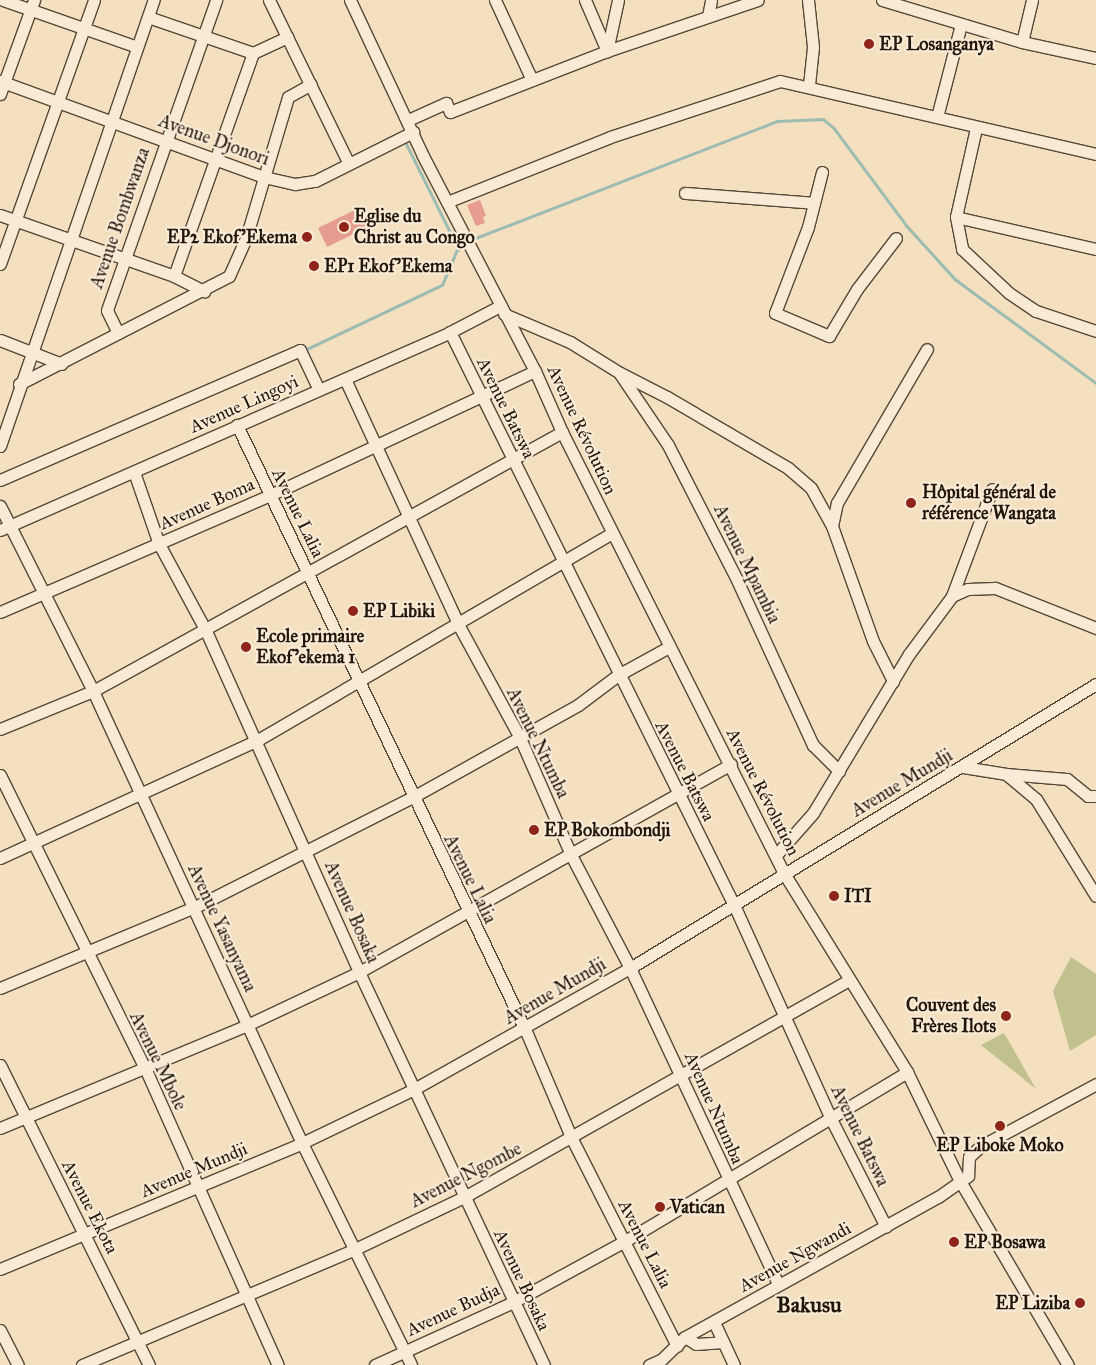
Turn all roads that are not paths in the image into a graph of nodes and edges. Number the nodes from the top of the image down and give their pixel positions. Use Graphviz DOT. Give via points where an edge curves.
graph roads {
  1 [pos="3,0"];
  2 [pos="94,0"];
  3 [pos="154,0"];
  4 [pos="216,0"];
  5 [pos="269,0"];
  6 [pos="350,0"];
  7 [pos="495,0"];
  8 [pos="585,0"];
  9 [pos="618,0"];
  10 [pos="711,0"];
  11 [pos="758,0"];
  12 [pos="808,0"];
  13 [pos="882,0"];
  14 [pos="1032,0"];
  15 [pos="912,4"];
  16 [pos="32,5"];
  17 [pos="708,16"];
  18 [pos="148,17"];
  19 [pos="961,24"];
  20 [pos="84,29"];
  21 [pos="201,35"];
  22 [pos="287,37"];
  23 [pos="1022,42"];
  24 [pos="137,47"];
  25 [pos="607,51"];
  26 [pos="253,53"];
  27 [pos="1096,58"];
  28 [pos="532,80"];
  29 [pos="2,81"];
  30 [pos="311,84"];
  31 [pos="810,86"];
  32 [pos="0,94"];
  33 [pos="58,102"];
  34 [pos="937,117"];
  35 [pos="408,120"];
  36 [pos="113,121"];
  37 [pos="976,128"];
  38 [pos="413,132"];
  39 [pos="166,142"];
  40 [pos="1096,154"];
  41 [pos="215,158"];
  42 [pos="349,164"];
  43 [pos="822,172"];
  44 [pos="264,177"];
  45 [pos="685,193"];
  46 [pos="446,202"];
  47 [pos="814,203"];
  48 [pos="0,215"];
  49 [pos="956,217"];
  50 [pos="15,220"];
  51 [pos="71,238"];
  52 [pos="896,238"];
  53 [pos="1096,249"];
  54 [pos="124,258"];
  55 [pos="0,264"];
  56 [pos="174,276"];
  57 [pos="204,291"];
  58 [pos="502,310"];
  59 [pos="1096,331"];
  60 [pos="450,332"];
  61 [pos="118,333"];
  62 [pos="0,340"];
  63 [pos="927,349"];
  64 [pos="31,352"];
  65 [pos="62,364"];
  66 [pos="535,371"];
  67 [pos="620,374"];
  68 [pos="344,379"];
  69 [pos="19,384"];
  70 [pos="319,390"];
  71 [pos="482,396"];
  72 [pos="237,425"];
  73 [pos="562,432"];
  74 [pos="0,446"];
  75 [pos="375,446"];
  76 [pos="511,460"];
  77 [pos="134,472"];
  78 [pos="0,480"];
  79 [pos="992,490"];
  80 [pos="268,496"];
  81 [pos="0,506"];
  82 [pos="410,516"];
  83 [pos="832,526"];
  84 [pos="5,527"];
  85 [pos="612,533"];
  86 [pos="159,544"];
  87 [pos="563,560"];
  88 [pos="308,574"];
  89 [pos="43,592"];
  90 [pos="952,596"];
  91 [pos="0,612"];
  92 [pos="459,626"];
  93 [pos="1096,628"];
  94 [pos="206,631"];
  95 [pos="669,647"];
  96 [pos="618,675"];
  97 [pos="361,681"];
  98 [pos="893,681"];
  99 [pos="1096,684"];
  100 [pos="93,691"];
  101 [pos="0,729"];
  102 [pos="520,738"];
  103 [pos="256,741"];
  104 [pos="731,764"];
  105 [pos="963,767"];
  106 [pos="839,771"];
  107 [pos="1006,774"];
  108 [pos="0,775"];
  109 [pos="676,793"];
  110 [pos="141,796"];
  111 [pos="1096,796"];
  112 [pos="411,798"];
  113 [pos="33,843"];
  114 [pos="306,852"];
  115 [pos="571,855"];
  116 [pos="776,855"];
  117 [pos="0,858"];
  118 [pos="785,875"];
  119 [pos="1096,896"];
  120 [pos="734,905"];
  121 [pos="195,907"];
  122 [pos="468,912"];
  123 [pos="85,954"];
  124 [pos="630,968"];
  125 [pos="359,972"];
  126 [pos="848,981"];
  127 [pos="0,988"];
  128 [pos="783,1015"];
  129 [pos="247,1025"];
  130 [pos="524,1029"];
  131 [pos="0,1065"];
  132 [pos="145,1068"];
  133 [pos="907,1072"];
  134 [pos="681,1076"];
  135 [pos="1096,1084"];
  136 [pos="414,1089"];
  137 [pos="830,1117"];
  138 [pos="26,1119"];
  139 [pos="0,1128"];
  140 [pos="572,1138"];
  141 [pos="302,1143"];
  142 [pos="727,1180"];
  143 [pos="960,1181"];
  144 [pos="197,1188"];
  145 [pos="464,1197"];
  146 [pos="886,1227"];
  147 [pos="86,1235"];
  148 [pos="625,1241"];
  149 [pos="355,1249"];
  150 [pos="0,1269"];
  151 [pos="778,1284"];
  152 [pos="246,1295"];
  153 [pos="513,1302"];
  154 [pos="714,1322"];
  155 [pos="0,1330"];
  156 [pos="685,1337"];
  157 [pos="723,1342"];
  158 [pos="138,1343"];
  159 [pos="677,1346"];
  160 [pos="405,1352"];
  161 [pos="18,1365"];
  162 [pos="82,1365"];
  163 [pos="149,1365"];
  164 [pos="278,1365"];
  165 [pos="375,1365"];
  166 [pos="411,1365"];
  167 [pos="544,1365"];
  168 [pos="649,1365"];
  169 [pos="734,1365"];
  170 [pos="1068,1365"];
  1 -- 16 [label="street"];
  2 -- 20 [label="street"];
  3 -- 18 [label="street"];
  4 -- 21 [label="street, Avenue Bombwanza"];
  5 -- 22 [label="street"];
  6 -- 35 [label="street, Avenue Révolution"];
  7 -- 28 [label="street"];
  8 -- 25 [label="street"];
  9 -- 25 [label="street"];
  10 -- 17 [label="street"];
  11 -- 17 [label="street"];
  12 -- 31 [label="street" via="813,47"];
  13 -- 15 [label="street"];
  14 -- 23 [label="street"];
  15 -- 19 [label="street"];
  16 -- 20 [label="street"];
  16 -- 29 [label="street"];
  17 -- 25 [label="street"];
  18 -- 21 [label="street"];
  18 -- 24 [label="street"];
  19 -- 23 [label="street"];
  19 -- 34 [label="street"];
  20 -- 24 [label="street"];
  20 -- 33 [label="street"];
  21 -- 26 [label="street"];
  21 -- 39 [label="street, Avenue Bombwanza"];
  22 -- 26 [label="street"];
  22 -- 30 [label="street"];
  23 -- 27 [label="street"];
  24 -- 36 [label="street"];
  25 -- 28 [label="street"];
  26 -- 41 [label="street"];
  28 -- 35 [label="street" via="450,112 446,103"];
  29 -- 32 [label="street"];
  29 -- 33 [label="street, Avenue Djonori"];
  30 -- 42 [label="street"];
  30 -- 44 [label="street" via="288,97"];
  31 -- 34 [label="street"];
  31 -- 46 [label="street" via="780,81 770,84 610,137"];
  33 -- 36 [label="street, Avenue Djonori"];
  33 -- 50 [label="street"];
  34 -- 37 [label="street"];
  35 -- 38 [label="street, Avenue Révolution"];
  36 -- 39 [label="street, Avenue Djonori"];
  36 -- 51 [label="street"];
  37 -- 40 [label="street"];
  37 -- 49 [label="street"];
  38 -- 42 [label="street, Avenue Djonori"];
  38 -- 46 [label="street, Avenue Révolution"];
  39 -- 41 [label="street, Avenue Djonori"];
  39 -- 54 [label="street, Avenue Bombwanza"];
  41 -- 44 [label="street, Avenue Djonori"];
  41 -- 56 [label="street"];
  42 -- 44 [label="street, Avenue Djonori" via="315,181 295,184"];
  43 -- 47 [label="street"];
  44 -- 57 [label="street" via="235,269 223,281"];
  45 -- 47 [label="street"];
  46 -- 58 [label="street, Avenue Révolution"];
  47 -- 52 [label="street" via="775,311 829,336 857,289"];
  48 -- 50 [label="street"];
  49 -- 53 [label="street"];
  49 -- 59 [label="street" via="959,239 968,257 1009,293 1056,319"];
  50 -- 51 [label="street"];
  50 -- 55 [label="street"];
  51 -- 54 [label="street"];
  51 -- 64 [label="street"];
  54 -- 56 [label="street"];
  54 -- 61 [label="street, Avenue Bombwanza" via="107,310"];
  56 -- 57 [label="street"];
  57 -- 61 [label="street"];
  58 -- 60 [label="street, Avenue Lingoyi"];
  58 -- 66 [label="street, Avenue Révolution"];
  58 -- 67 [label="street" via="570,342"];
  60 -- 68 [label="street, Avenue Lingoyi"];
  60 -- 71 [label="street, Avenue Batswa"];
  61 -- 65 [label="street"];
  62 -- 64 [label="street"];
  63 -- 83 [label="street" via="837,503"];
  64 -- 65 [label="street"];
  64 -- 69 [label="street"];
  65 -- 69 [label="street"];
  66 -- 71 [label="street, Avenue Boma"];
  66 -- 73 [label="street, Avenue Révolution"];
  67 -- 83 [label="street" via="788,468 811,488"];
  67 -- 106 [label="street, Avenue Mpambia" via="668,446 737,580 813,745"];
  68 -- 70 [label="street, Avenue Lingoyi"];
  68 -- 75 [label="street, Avenue Ntumba"];
  69 -- 74 [label="street"];
  70 -- 72 [label="street, Avenue Lingoyi"];
  70 -- 78 [label="street" via="300,350 58,459"];
  71 -- 75 [label="street, Avenue Boma"];
  71 -- 76 [label="street, Avenue Batswa"];
  72 -- 77 [label="street, Avenue Lingoyi"];
  72 -- 80 [label="street, Avenue Lalia"];
  73 -- 76 [label="street"];
  73 -- 85 [label="street, Avenue Révolution"];
  75 -- 80 [label="street, Avenue Boma"];
  75 -- 82 [label="street, Avenue Ntumba"];
  76 -- 82 [label="street"];
  76 -- 87 [label="street, Avenue Batswa"];
  77 -- 84 [label="street, Avenue Lingoyi"];
  77 -- 86 [label="street, Avenue Bosaka"];
  79 -- 90 [label="street"];
  80 -- 86 [label="street, Avenue Boma"];
  80 -- 88 [label="street, Avenue Lalia"];
  81 -- 84 [label="street, Avenue Yasanyama"];
  82 -- 88 [label="street"];
  82 -- 92 [label="street, Avenue Ntumba"];
  83 -- 98 [label="street" via="874,641"];
  84 -- 89 [label="street, Avenue Yasanyama"];
  85 -- 87 [label="street"];
  85 -- 95 [label="street, Avenue Révolution"];
  86 -- 89 [label="street, Avenue Boma"];
  86 -- 94 [label="street, Avenue Bosaka"];
  87 -- 92 [label="street"];
  87 -- 96 [label="street, Avenue Batswa"];
  88 -- 94 [label="street"];
  88 -- 97 [label="street, Avenue Lalia"];
  89 -- 91 [label="street, Avenue Boma"];
  89 -- 100 [label="street, Avenue Yasanyama"];
  90 -- 93 [label="street" via="968,589 995,588"];
  90 -- 98 [label="street" via="941,606"];
  92 -- 97 [label="street"];
  92 -- 102 [label="street, Avenue Ntumba"];
  94 -- 100 [label="street"];
  94 -- 103 [label="street, Avenue Bosaka"];
  95 -- 96 [label="street"];
  95 -- 104 [label="street, Avenue Révolution"];
  96 -- 102 [label="street" via="578,705"];
  96 -- 109 [label="street, Avenue Batswa"];
  97 -- 103 [label="street"];
  97 -- 112 [label="street, Avenue Lalia"];
  98 -- 106 [label="street"];
  99 -- 105 [label="street, Avenue Mundji"];
  100 -- 101 [label="street"];
  100 -- 110 [label="street, Avenue Yasanyama"];
  102 -- 112 [label="street"];
  102 -- 115 [label="street, Avenue Ntumba"];
  103 -- 110 [label="street"];
  103 -- 114 [label="street, Avenue Bosaka"];
  104 -- 109 [label="street"];
  104 -- 116 [label="street, Avenue Révolution"];
  105 -- 107 [label="street"];
  105 -- 118 [label="street, Avenue Mundji"];
  106 -- 116 [label="street" via="813,813"];
  107 -- 111 [label="street" via="1067,779 1088,796"];
  107 -- 119 [label="street" via="1036,799"];
  108 -- 113 [label="street, Avenue Mbole"];
  109 -- 115 [label="street"];
  109 -- 120 [label="street, Avenue Batswa"];
  110 -- 113 [label="street"];
  110 -- 121 [label="street, Avenue Yasanyama"];
  112 -- 114 [label="street"];
  112 -- 122 [label="street, Avenue Lalia"];
  113 -- 117 [label="street"];
  113 -- 123 [label="street, Avenue Mbole"];
  114 -- 121 [label="street"];
  114 -- 125 [label="street, Avenue Bosaka"];
  115 -- 122 [label="street"];
  115 -- 124 [label="street, Avenue Ntumba"];
  116 -- 118 [label="street, Avenue Révolution"];
  118 -- 120 [label="street, Avenue Mundji"];
  118 -- 126 [label="street, Avenue Révolution"];
  120 -- 124 [label="street, Avenue Mundji"];
  120 -- 128 [label="street, Avenue Batswa"];
  121 -- 123 [label="street"];
  121 -- 129 [label="street, Avenue Yasanyama"];
  122 -- 125 [label="street"];
  122 -- 130 [label="street, Avenue Lalia"];
  123 -- 127 [label="street"];
  123 -- 132 [label="street, Avenue Mbole"];
  124 -- 130 [label="street, Avenue Mundji"];
  124 -- 134 [label="street, Avenue Ntumba"];
  125 -- 129 [label="street"];
  125 -- 136 [label="street, Avenue Bosaka"];
  126 -- 128 [label="street, Avenue Ngombe"];
  126 -- 133 [label="street, Avenue Révolution"];
  128 -- 134 [label="street, Avenue Ngombe"];
  128 -- 137 [label="street, Avenue Batswa"];
  129 -- 132 [label="street"];
  129 -- 141 [label="street, Avenue Yasanyama"];
  130 -- 136 [label="street, Avenue Mundji"];
  130 -- 140 [label="street, Avenue Lalia"];
  131 -- 138 [label="street, Avenue Ekota"];
  132 -- 138 [label="street"];
  132 -- 144 [label="street, Avenue Mbole"];
  133 -- 137 [label="street, Avenue Budja"];
  133 -- 143 [label="street, Avenue Révolution"];
  134 -- 140 [label="street, Avenue Ngombe"];
  134 -- 142 [label="street, Avenue Ntumba"];
  135 -- 143 [label="street" via="982,1146 969,1157 968,1176"];
  136 -- 141 [label="street, Avenue Mundji"];
  136 -- 145 [label="street, Avenue Bosaka"];
  137 -- 142 [label="street, Avenue Budja"];
  137 -- 146 [label="street, Avenue Batswa"];
  138 -- 139 [label="street"];
  138 -- 147 [label="street, Avenue Ekota"];
  140 -- 145 [label="street, Avenue Ngombe"];
  140 -- 148 [label="street, Avenue Lalia"];
  141 -- 144 [label="street, Avenue Mundji"];
  141 -- 149 [label="street, Avenue Yasanyama"];
  142 -- 148 [label="street, Avenue Budja"];
  142 -- 151 [label="street, Avenue Ntumba"];
  143 -- 146 [label="street, Avenue Ngwandi"];
  143 -- 170 [label="street, Avenue Révolution"];
  144 -- 147 [label="street, Avenue Mundji"];
  144 -- 152 [label="street, Avenue Mbole"];
  145 -- 149 [label="street, Avenue Ngombe"];
  145 -- 153 [label="street, Avenue Bosaka"];
  146 -- 151 [label="street, Avenue Ngwandi"];
  147 -- 150 [label="street, Avenue Mundji"];
  147 -- 158 [label="street, Avenue Ekota"];
  148 -- 153 [label="street, Avenue Budja"];
  148 -- 159 [label="street, Avenue Lalia"];
  149 -- 152 [label="street, Avenue Ngombe"];
  149 -- 160 [label="street, Avenue Yasanyama"];
  151 -- 154 [label="street, Avenue Ngwandi"];
  152 -- 158 [label="street, Avenue Ngombe"];
  152 -- 164 [label="street, Avenue Mbole"];
  153 -- 160 [label="street, Avenue Budja"];
  153 -- 167 [label="street, Avenue Bosaka"];
  154 -- 156 [label="street, Avenue Ngwandi"];
  154 -- 157 [label="street"];
  155 -- 161 [label="street"];
  156 -- 157 [label="street" via="696,1344"];
  156 -- 159 [label="street, Avenue Ngwandi"];
  157 -- 169 [label="street"];
  158 -- 162 [label="street, Avenue Ngombe"];
  158 -- 163 [label="street, Avenue Ekota"];
  159 -- 168 [label="street, Avenue Ngwandi"];
  160 -- 165 [label="street, Avenue Budja"];
  160 -- 166 [label="street, Avenue Yasanyama"];
}
